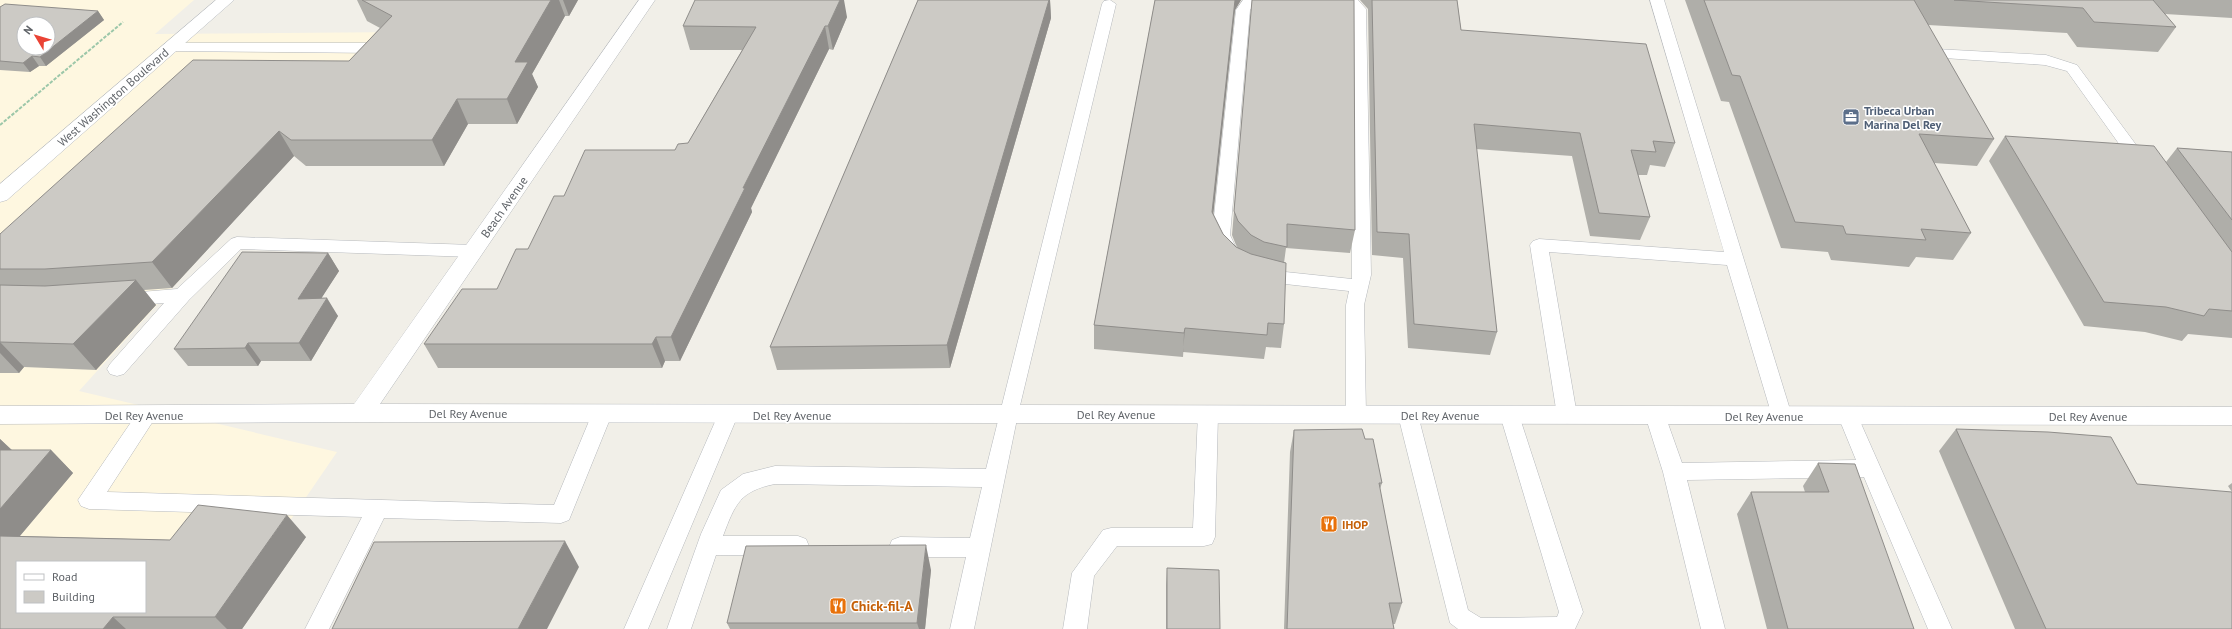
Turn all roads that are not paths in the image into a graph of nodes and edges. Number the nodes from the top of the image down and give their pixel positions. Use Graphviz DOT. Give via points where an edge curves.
graph roads {
  1 [pos="220,0"];
  2 [pos="226,0"];
  3 [pos="647,0"];
  4 [pos="1250,0"];
  5 [pos="1350,0"];
  6 [pos="1657,0"];
  7 [pos="1109,4"];
  8 [pos="170,48"];
  9 [pos="380,48"];
  10 [pos="1935,54"];
  11 [pos="2150,176"];
  12 [pos="0,195"];
  13 [pos="473,251"];
  14 [pos="1735,259"];
  15 [pos="1360,286"];
  16 [pos="182,295"];
  17 [pos="105,300"];
  18 [pos="117,369"];
  19 [pos="361,413"];
  20 [pos="602,414"];
  21 [pos="1008,414"];
  22 [pos="1208,414"];
  23 [pos="0,415"];
  24 [pos="147,415"];
  25 [pos="728,415"];
  26 [pos="1356,415"];
  27 [pos="1408,415"];
  28 [pos="1510,415"];
  29 [pos="1567,415"];
  30 [pos="1655,415"];
  31 [pos="1782,416"];
  32 [pos="1848,416"];
  33 [pos="2232,416"];
  34 [pos="1870,468"];
  35 [pos="1674,472"];
  36 [pos="994,478"];
  37 [pos="377,509"];
  38 [pos="708,545"];
  39 [pos="820,546"];
  40 [pos="883,547"];
  41 [pos="979,548"];
  42 [pos="317,629"];
  43 [pos="636,629"];
  44 [pos="679,629"];
  45 [pos="962,629"];
  46 [pos="1075,629"];
  47 [pos="1478,629"];
  48 [pos="1713,629"];
  49 [pos="1940,629"];
  1 -- 2 [label="lane"];
  2 -- 8 [label="street, West Washington Boulevard"];
  3 -- 13 [label="street, Beach Avenue"];
  4 -- 15 [label="lane" via="1243,10 1221,235 1230,256 1251,271 1276,278"];
  5 -- 15 [label="lane" via="1359,9 1362,267"];
  6 -- 14 [label="lane"];
  7 -- 21 [label="lane"];
  8 -- 9 [label="lane"];
  8 -- 12 [label="street, West Washington Boulevard"];
  10 -- 11 [label="lane" via="2046,60 2072,68"];
  13 -- 16 [label="lane" via="237,243"];
  13 -- 19 [label="street, Beach Avenue"];
  14 -- 29 [label="lane" via="1539,245"];
  14 -- 31 [label="lane"];
  15 -- 26 [label="lane" via="1355,305"];
  16 -- 17 [label="lane"];
  16 -- 18 [label="lane"];
  19 -- 20 [label="street, Del Rey Avenue"];
  19 -- 24 [label="street, Del Rey Avenue"];
  20 -- 25 [label="street, Del Rey Avenue"];
  20 -- 37 [label="lane" via="561,514"];
  21 -- 22 [label="street, Del Rey Avenue"];
  21 -- 25 [label="street, Del Rey Avenue"];
  21 -- 36 [label="lane"];
  22 -- 26 [label="street, Del Rey Avenue"];
  22 -- 46 [label="lane" via="1204,537 1111,537 1083,573"];
  23 -- 24 [label="street, Del Rey Avenue"];
  24 -- 37 [label="lane" via="89,500"];
  25 -- 43 [label="lane"];
  26 -- 27 [label="street, Del Rey Avenue"];
  27 -- 28 [label="street, Del Rey Avenue"];
  27 -- 47 [label="lane" via="1458,616"];
  28 -- 29 [label="street, Del Rey Avenue"];
  28 -- 47 [label="lane" via="1571,612 1564,627"];
  29 -- 30 [label="street, Del Rey Avenue"];
  30 -- 31 [label="street, Del Rey Avenue"];
  30 -- 35 [label="lane"];
  31 -- 32 [label="street, Del Rey Avenue"];
  32 -- 33 [label="street, Del Rey Avenue"];
  32 -- 34 [label="lane"];
  34 -- 35 [label="lane"];
  34 -- 49 [label="lane"];
  35 -- 48 [label="lane"];
  36 -- 38 [label="lane" via="775,475 751,480 729,496"];
  36 -- 41 [label="lane"];
  37 -- 42 [label="lane"];
  38 -- 39 [label="lane"];
  38 -- 44 [label="lane"];
  40 -- 41 [label="lane"];
  41 -- 45 [label="lane"];
}
